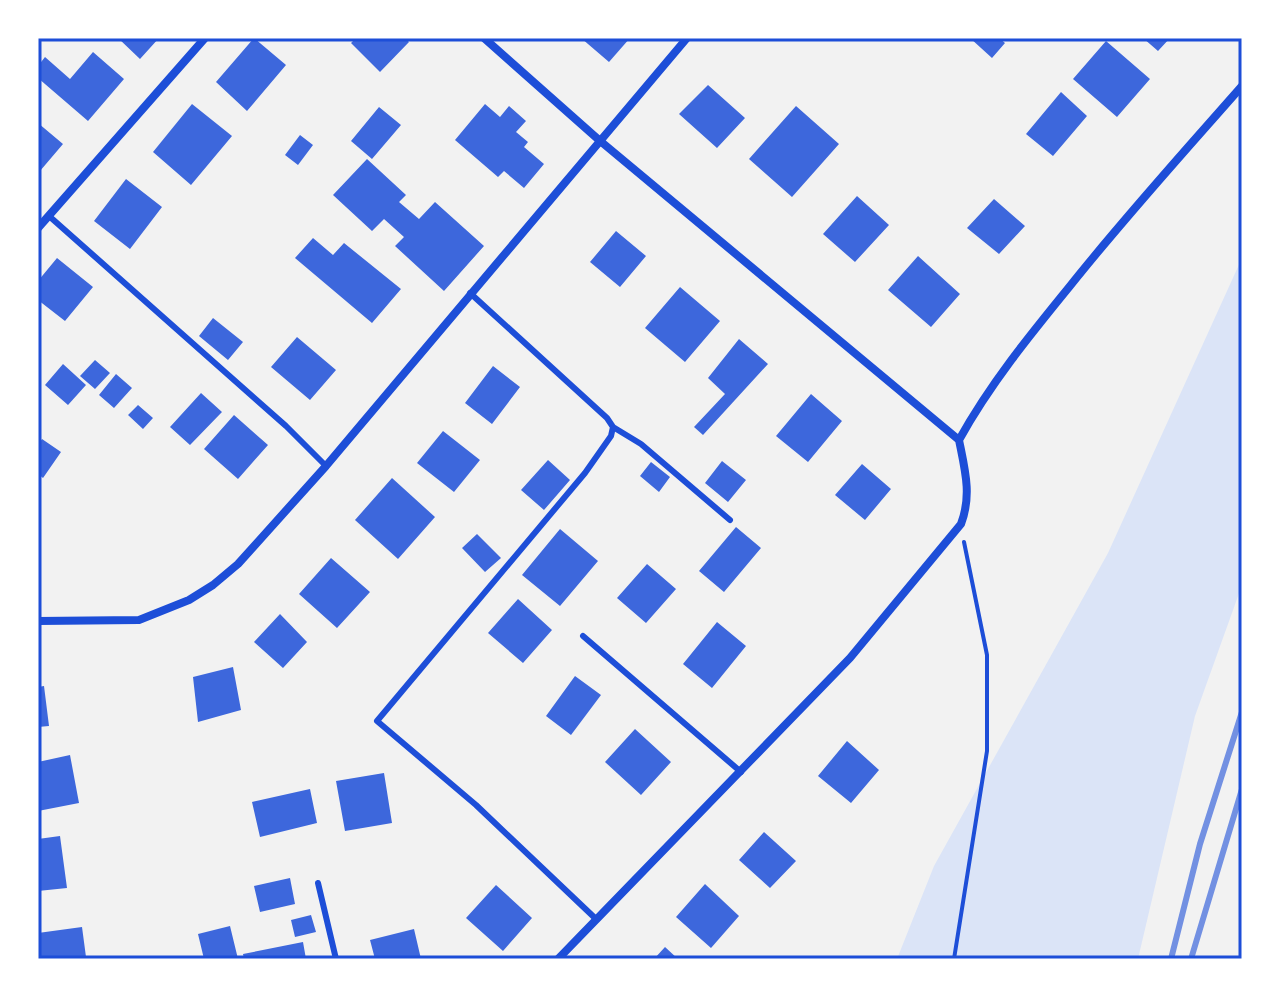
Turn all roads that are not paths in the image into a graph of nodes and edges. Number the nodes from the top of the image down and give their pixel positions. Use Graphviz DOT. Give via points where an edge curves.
graph roads {
  1 [pos="205,38"];
  2 [pos="484,38"];
  3 [pos="687,38"];
  4 [pos="1242,86"];
  5 [pos="599,140"];
  6 [pos="49,216"];
  7 [pos="38,228"];
  8 [pos="470,293"];
  9 [pos="613,427"];
  10 [pos="959,440"];
  11 [pos="326,466"];
  12 [pos="730,520"];
  13 [pos="38,621"];
  14 [pos="583,636"];
  15 [pos="741,772"];
  16 [pos="318,883"];
  17 [pos="596,919"];
  18 [pos="336,959"];
  19 [pos="558,959"];
  1 -- 6 [label="street"];
  2 -- 5 [label="street"];
  3 -- 5 [label="street"];
  4 -- 10 [label="street" via="1027,338"];
  5 -- 8 [label="street"];
  5 -- 10 [label="street"];
  6 -- 7 [label="street"];
  6 -- 11 [label="lane"];
  8 -- 9 [label="lane"];
  8 -- 11 [label="street"];
  9 -- 12 [label="lane" via="641,444"];
  9 -- 17 [label="lane" via="585,473 377,721 476,805"];
  10 -- 15 [label="street" via="968,485 961,524 850,658"];
  11 -- 13 [label="street" via="238,564 189,600 139,620"];
  14 -- 15 [label="lane"];
  15 -- 17 [label="street"];
  16 -- 18 [label="lane"];
  17 -- 19 [label="street"];
}
